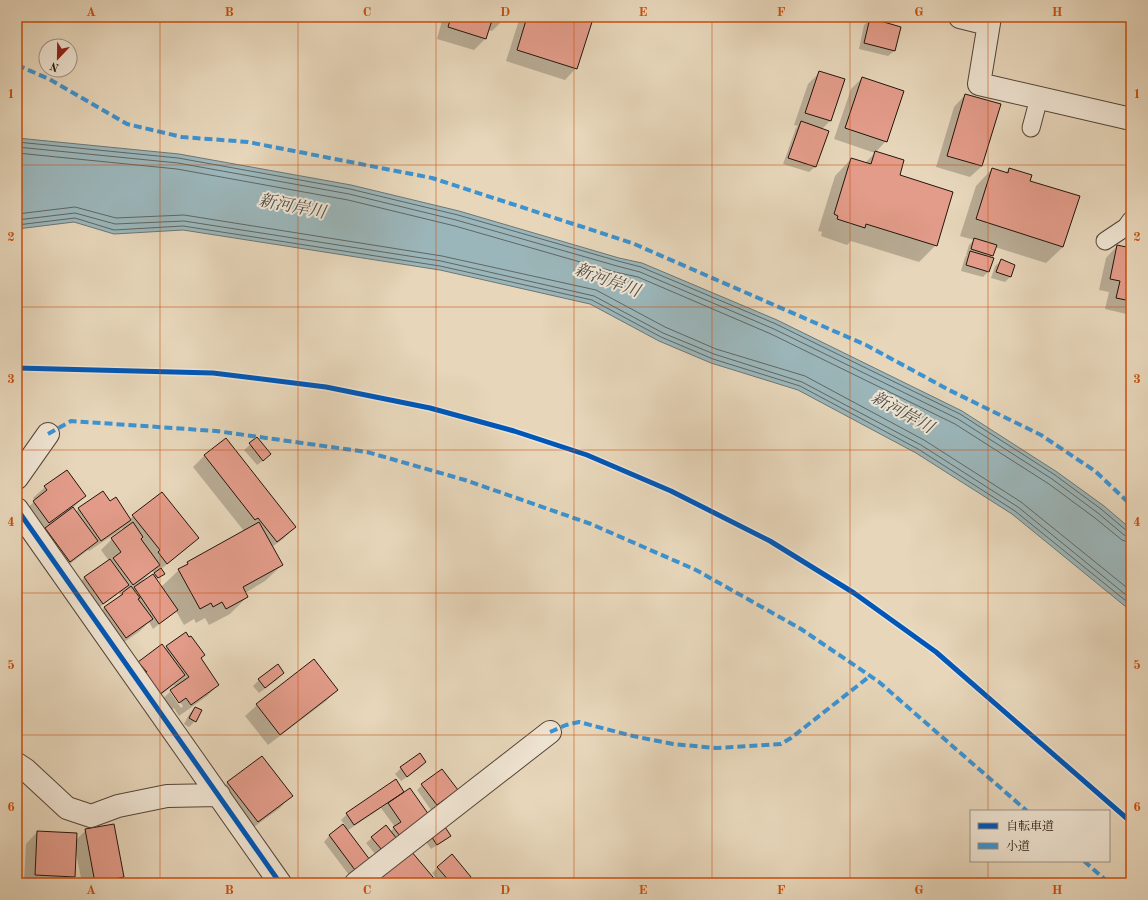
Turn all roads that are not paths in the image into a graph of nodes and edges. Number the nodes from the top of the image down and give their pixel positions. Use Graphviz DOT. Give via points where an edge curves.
graph roads {
  1 [pos="960,17"];
  2 [pos="989,20"];
  3 [pos="1039,98"];
  4 [pos="1131,119"];
  5 [pos="1030,128"];
  6 [pos="1131,220"];
  7 [pos="1106,241"];
  8 [pos="48,434"];
  9 [pos="17,478"];
  10 [pos="17,509"];
  11 [pos="550,732"];
  12 [pos="17,764"];
  13 [pos="218,795"];
  14 [pos="280,883"];
  15 [pos="356,883"];
  1 -- 2 [label="street"];
  2 -- 3 [label="street" via="979,84"];
  3 -- 4 [label="street"];
  3 -- 5 [label="lane"];
  6 -- 7 [label="lane" via="1126,227"];
  8 -- 9 [label="street"];
  10 -- 13 [label="street"];
  11 -- 15 [label="street"];
  12 -- 13 [label="street" via="67,808 90,816 118,806 167,796"];
  13 -- 14 [label="street"];
}
